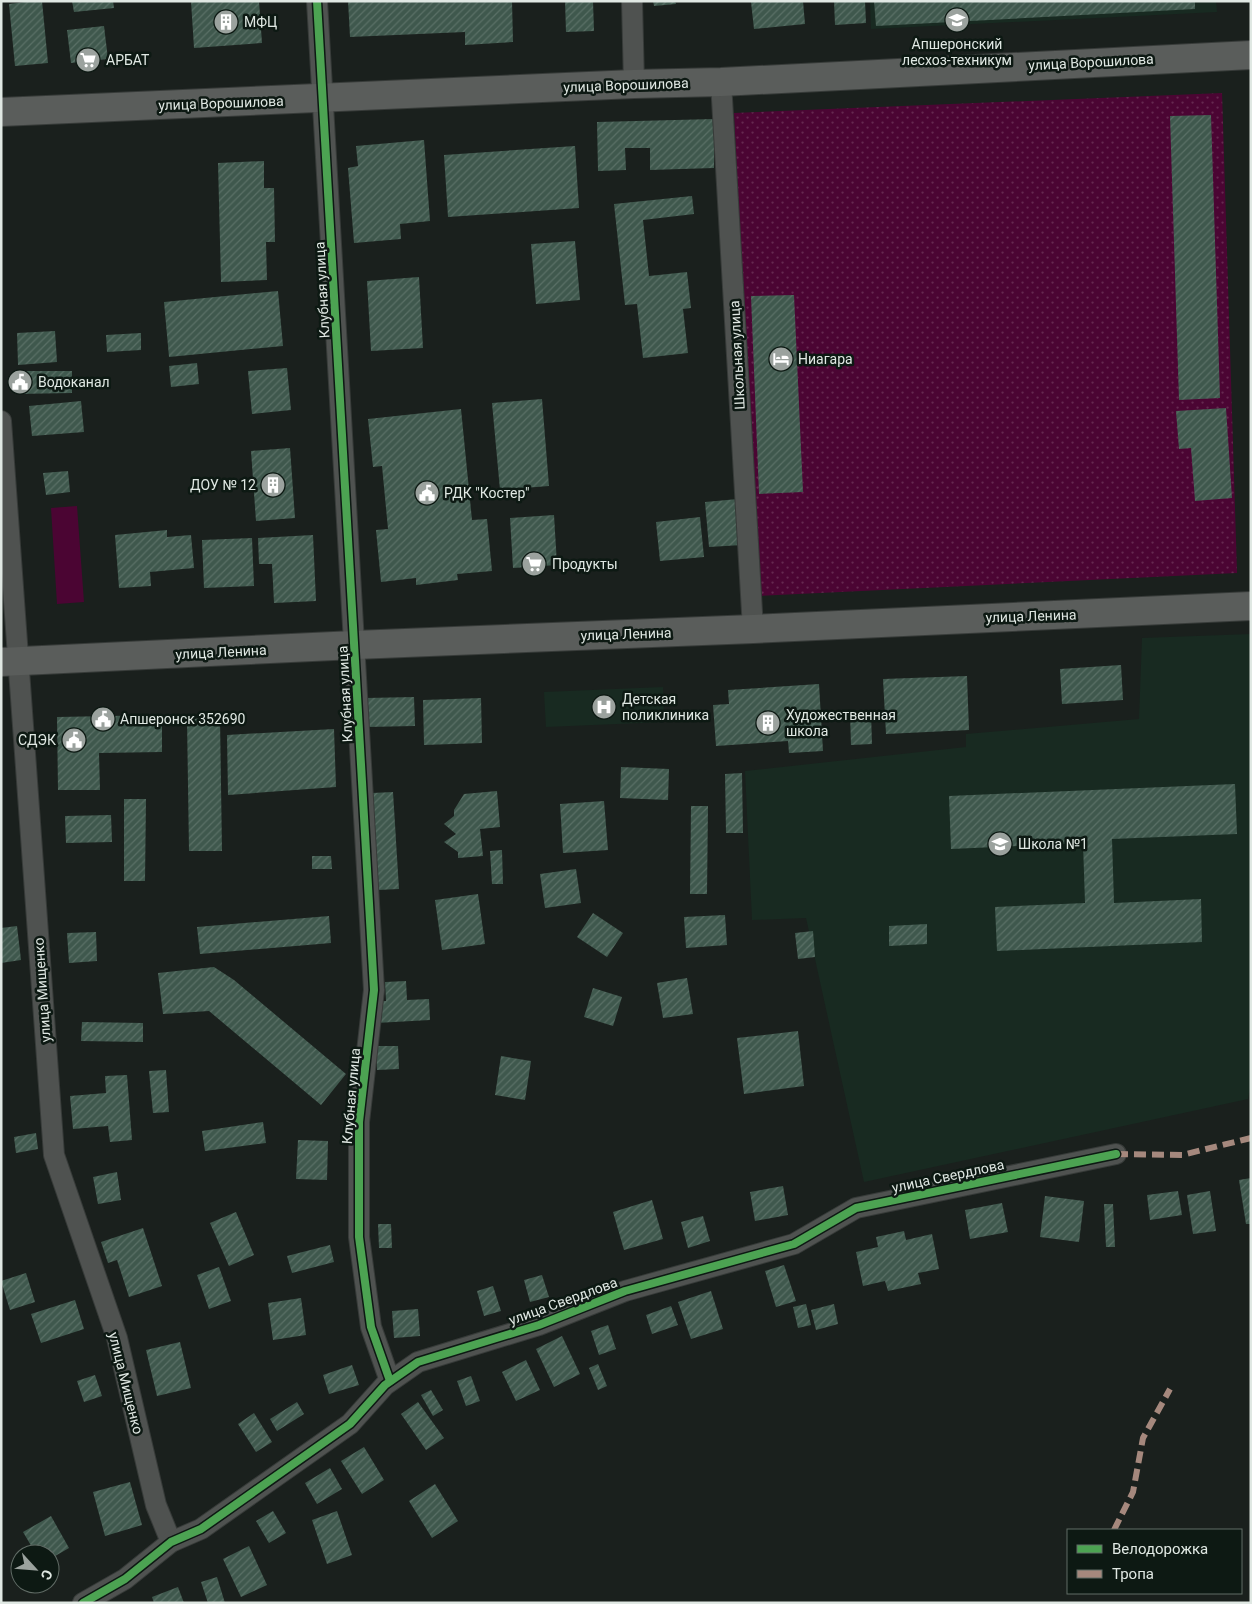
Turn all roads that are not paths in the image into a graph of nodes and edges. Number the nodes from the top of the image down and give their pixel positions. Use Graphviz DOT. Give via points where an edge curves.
graph roads {
  1 [pos="318,1"];
  2 [pos="632,1"];
  3 [pos="1251,55"];
  4 [pos="721,82"];
  5 [pos="634,84"];
  6 [pos="323,98"];
  7 [pos="1,112"];
  8 [pos="1,421"];
  9 [pos="1251,606"];
  10 [pos="753,629"];
  11 [pos="355,645"];
  12 [pos="10,662"];
  13 [pos="1116,1154"];
  14 [pos="390,1381"];
  15 [pos="171,1542"];
  16 [pos="83,1603"];
  1 -- 6 [label="street, Клубная улица"];
  2 -- 5 [label="street"];
  3 -- 4 [label="main road, улица Ворошилова"];
  4 -- 5 [label="main road, улица Ворошилова"];
  4 -- 10 [label="street, Школьная улица"];
  5 -- 6 [label="main road, улица Ворошилова"];
  6 -- 7 [label="main road, улица Ворошилова"];
  6 -- 11 [label="street, Клубная улица"];
  8 -- 12 [label="street, улица Мищенко"];
  9 -- 10 [label="main road, улица Ленина"];
  10 -- 11 [label="main road, улица Ленина"];
  11 -- 12 [label="main road, улица Ленина"];
  11 -- 14 [label="street, Клубная улица" via="374,990 358,1122 358,1237 371,1327"];
  12 -- 15 [label="street, улица Мищенко" via="54,1155 117,1338 156,1505"];
  13 -- 14 [label="street, улица Свердлова" via="856,1208 794,1244 624,1291 539,1325 418,1362"];
  14 -- 15 [label="street, улица Свердлова" via="350,1424 202,1529"];
  15 -- 16 [label="street, улица Свердлова" via="125,1579"];
}
